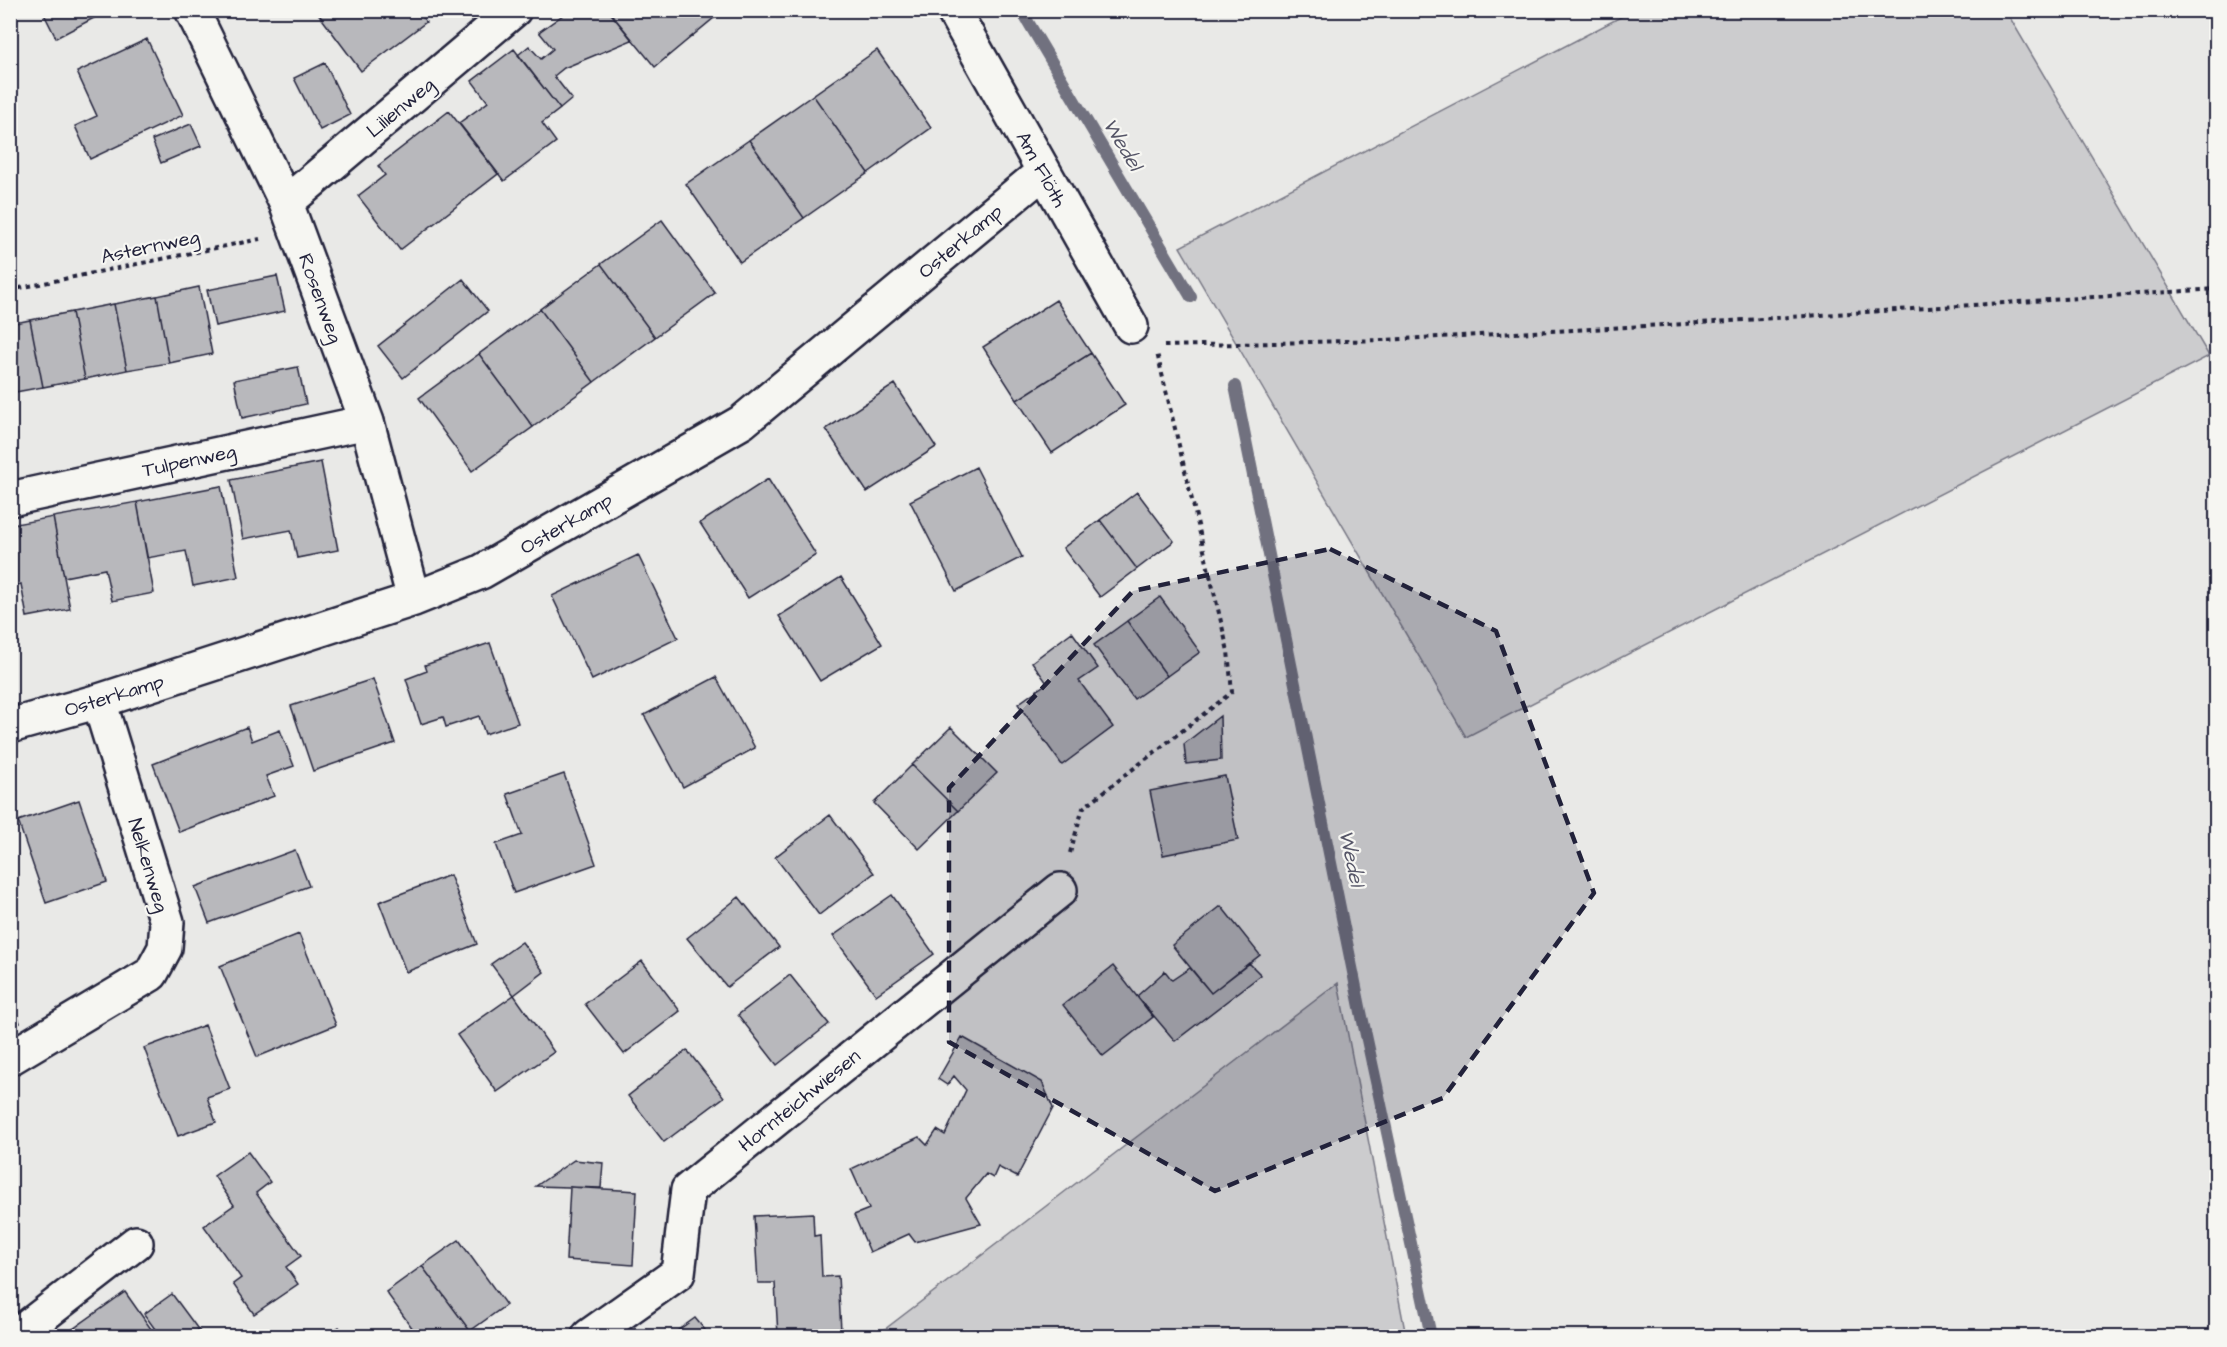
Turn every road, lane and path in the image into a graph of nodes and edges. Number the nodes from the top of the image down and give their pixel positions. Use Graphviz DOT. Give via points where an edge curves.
graph roads {
  1 [pos="192,10"];
  2 [pos="514,10"];
  3 [pos="953,10"];
  4 [pos="1043,172"];
  5 [pos="291,217"];
  6 [pos="2217,289"];
  7 [pos="10,290"];
  8 [pos="1131,326"];
  9 [pos="367,422"];
  10 [pos="10,498"];
  11 [pos="414,599"];
  12 [pos="99,701"];
  13 [pos="10,726"];
  14 [pos="1060,890"];
  15 [pos="10,1058"];
  16 [pos="136,1243"];
  17 [pos="16,1336"];
  18 [pos="589,1336"];
  1 -- 5 [label="street, Rosenweg"];
  2 -- 5 [label="street, Lilienweg"];
  3 -- 4 [label="street, Am Flöth"];
  4 -- 8 [label="street, Am Flöth"];
  4 -- 11 [label="street, Osterkamp" via="741,422 482,572"];
  5 -- 7 [label="path, Asternweg"];
  5 -- 9 [label="street, Rosenweg"];
  6 -- 14 [label="path" via="1684,324 1384,340 1155,346 1228,651 1232,692 1083,808"];
  9 -- 10 [label="street, Tulpenweg"];
  9 -- 11 [label="street, Rosenweg"];
  11 -- 12 [label="street, Osterkamp"];
  12 -- 13 [label="street, Osterkamp"];
  12 -- 15 [label="street, Nelkenweg" via="167,922 165,948 150,974"];
  14 -- 18 [label="street, Hornteichwiesen" via="688,1190 678,1273"];
  16 -- 17 [label="street"];
}
